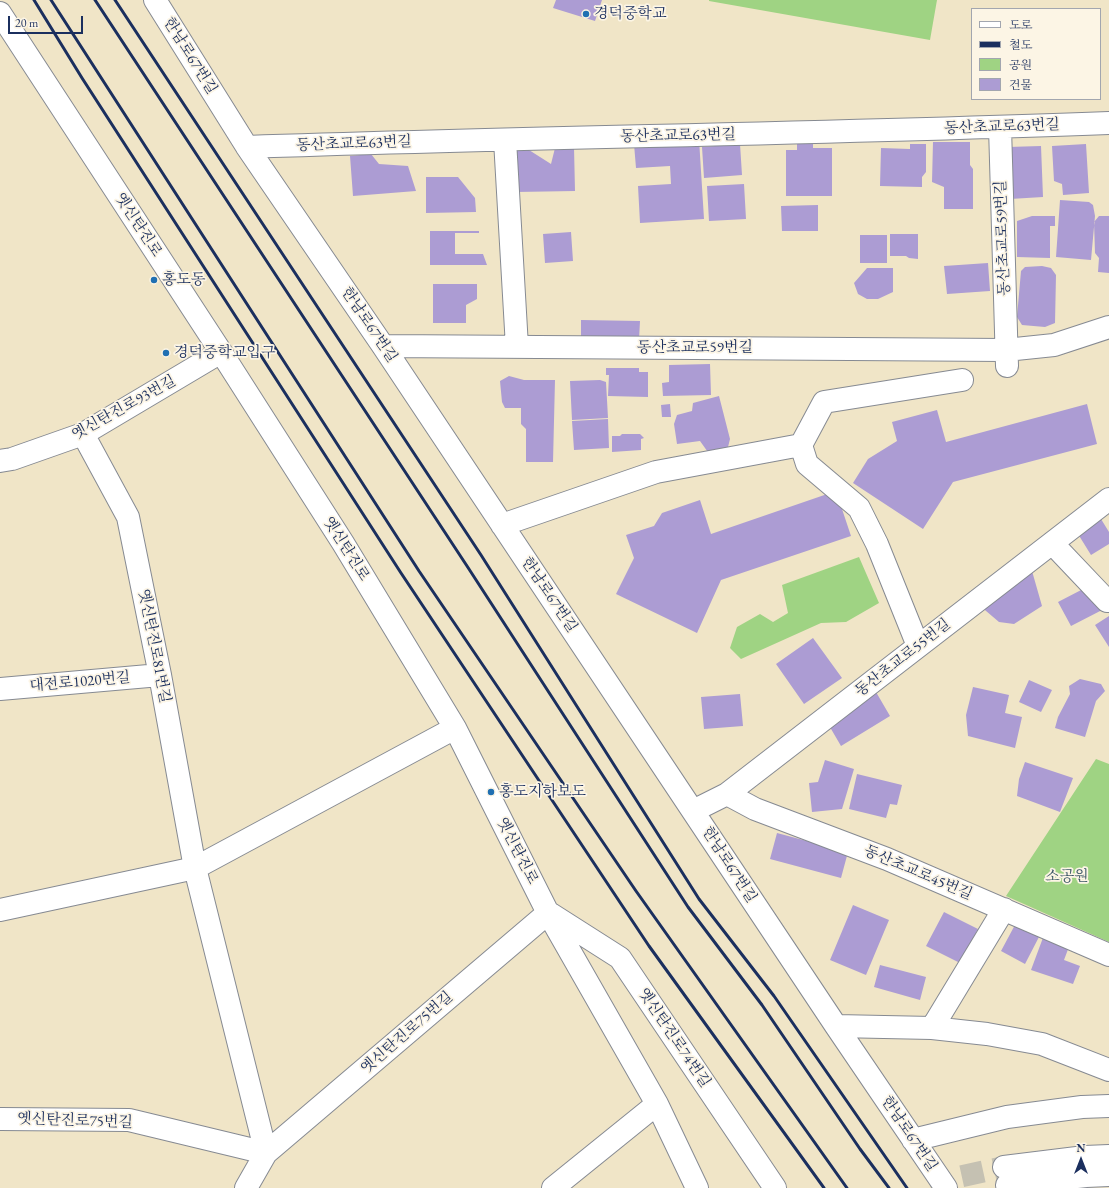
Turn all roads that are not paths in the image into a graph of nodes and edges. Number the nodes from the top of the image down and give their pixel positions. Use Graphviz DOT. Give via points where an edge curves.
graph roads {
  1 [pos="155,0"];
  2 [pos="0,13"];
  3 [pos="1109,123"];
  4 [pos="1000,127"];
  5 [pos="505,140"];
  6 [pos="247,147"];
  7 [pos="1109,327"];
  8 [pos="383,346"];
  9 [pos="517,347"];
  10 [pos="221,352"];
  11 [pos="1006,358"];
  12 [pos="962,380"];
  13 [pos="83,434"];
  14 [pos="801,445"];
  15 [pos="0,461"];
  16 [pos="1109,499"];
  17 [pos="502,525"];
  18 [pos="1052,543"];
  19 [pos="1109,601"];
  20 [pos="918,646"];
  21 [pos="160,675"];
  22 [pos="0,689"];
  23 [pos="455,728"];
  24 [pos="727,794"];
  25 [pos="693,811"];
  26 [pos="195,868"];
  27 [pos="1004,909"];
  28 [pos="0,910"];
  29 [pos="548,913"];
  30 [pos="1109,955"];
  31 [pos="836,1026"];
  32 [pos="932,1028"];
  33 [pos="1109,1070"];
  34 [pos="1109,1090"];
  35 [pos="657,1104"];
  36 [pos="1109,1106"];
  37 [pos="1082,1107"];
  38 [pos="0,1119"];
  39 [pos="913,1140"];
  40 [pos="266,1154"];
  41 [pos="1109,1156"];
  42 [pos="1109,1175"];
  43 [pos="246,1188"];
  44 [pos="553,1188"];
  45 [pos="697,1188"];
  46 [pos="775,1188"];
  47 [pos="946,1188"];
  1 -- 6 [label="street, 한남로67번길"];
  2 -- 10 [label="street, 옛신탄진로"];
  3 -- 4 [label="street, 동산초교로63번길"];
  4 -- 5 [label="street, 동산초교로63번길"];
  4 -- 11 [label="street, 동산초교로59번길"];
  5 -- 6 [label="street, 동산초교로63번길"];
  5 -- 9 [label="street"];
  6 -- 8 [label="street, 한남로67번길"];
  7 -- 11 [label="street, 동산초교로59번길"];
  8 -- 9 [label="street, 동산초교로59번길"];
  8 -- 17 [label="street, 한남로67번길"];
  9 -- 11 [label="street, 동산초교로59번길"];
  10 -- 13 [label="street, 옛신탄진로93번길"];
  10 -- 23 [label="street, 옛신탄진로" via="343,543"];
  12 -- 14 [label="street" via="824,402"];
  13 -- 15 [label="street, 옛신탄진로93번길"];
  13 -- 21 [label="street, 옛신탄진로81번길" via="128,517"];
  14 -- 17 [label="street" via="656,472"];
  14 -- 20 [label="street" via="807,464 859,508 877,544"];
  16 -- 18 [label="street, 동산초교로55번길"];
  17 -- 25 [label="street, 한남로67번길"];
  18 -- 19 [label="street"];
  18 -- 20 [label="street, 동산초교로55번길"];
  20 -- 24 [label="street, 동산초교로55번길"];
  21 -- 22 [label="street, 대전로1020번길"];
  21 -- 26 [label="street, 옛신탄진로81번길"];
  23 -- 26 [label="street"];
  23 -- 29 [label="street, 옛신탄진로"];
  24 -- 25 [label="street, 동산초교로55번길"];
  24 -- 27 [label="street, 동산초교로45번길" via="755,809 887,859"];
  25 -- 31 [label="street, 한남로67번길"];
  26 -- 28 [label="street"];
  26 -- 40 [label="street"];
  27 -- 30 [label="street, 동산초교로45번길"];
  27 -- 32 [label="street"];
  29 -- 35 [label="street, 옛신탄진로"];
  29 -- 40 [label="street, 옛신탄진로75번길"];
  29 -- 46 [label="street, 옛신탄진로74번길" via="620,958"];
  31 -- 32 [label="street"];
  31 -- 39 [label="street, 한남로67번길"];
  32 -- 33 [label="street" via="1042,1044"];
  34 -- 37 [label="street"];
  35 -- 44 [label="street"];
  35 -- 45 [label="street, 옛신탄진로"];
  36 -- 37 [label="street"];
  37 -- 39 [label="street" via="1007,1117"];
  38 -- 40 [label="street, 옛신탄진로75번길" via="129,1120"];
  39 -- 47 [label="street, 한남로67번길"];
  40 -- 43 [label="street"];
  41 -- 42 [label="street" via="1085,1157 1005,1176"];
}
